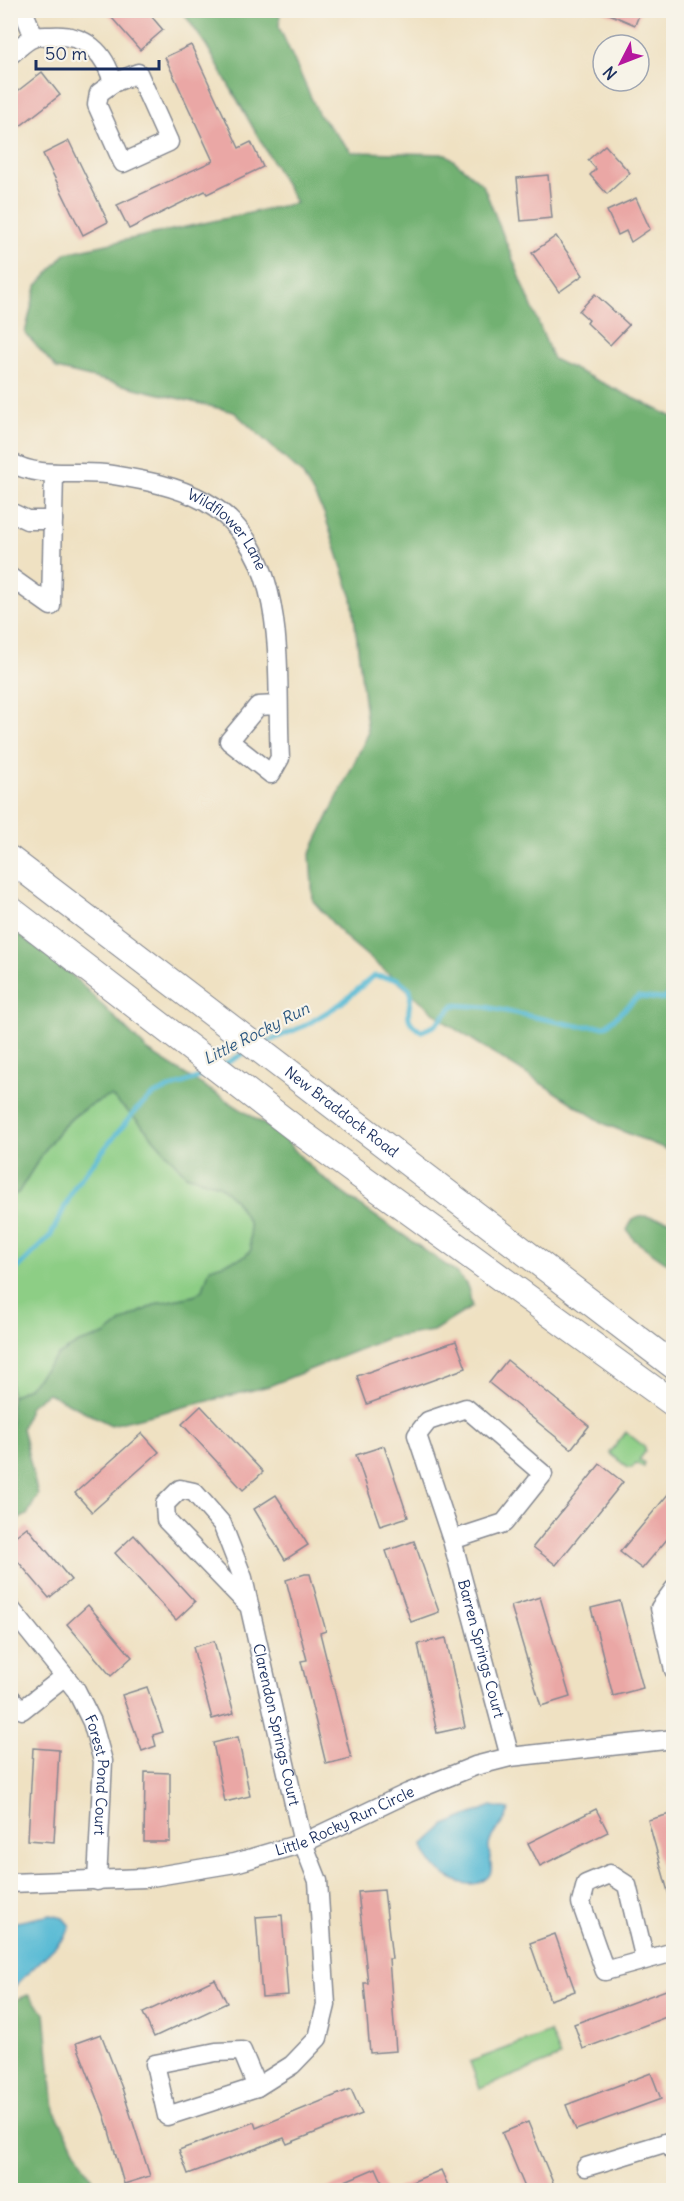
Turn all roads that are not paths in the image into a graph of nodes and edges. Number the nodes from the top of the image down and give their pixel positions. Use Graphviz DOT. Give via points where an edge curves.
graph roads {
  1 [pos="23,10"];
  2 [pos="34,37"];
  3 [pos="10,55"];
  4 [pos="113,83"];
  5 [pos="10,462"];
  6 [pos="54,473"];
  7 [pos="10,512"];
  8 [pos="53,520"];
  9 [pos="10,577"];
  10 [pos="277,705"];
  11 [pos="10,859"];
  12 [pos="10,909"];
  13 [pos="674,1366"];
  14 [pos="674,1404"];
  15 [pos="452,1540"];
  16 [pos="674,1589"];
  17 [pos="249,1606"];
  18 [pos="10,1608"];
  19 [pos="674,1670"];
  20 [pos="65,1677"];
  21 [pos="10,1697"];
  22 [pos="674,1739"];
  23 [pos="510,1757"];
  24 [pos="303,1843"];
  25 [pos="97,1881"];
  26 [pos="10,1883"];
  27 [pos="674,1952"];
  28 [pos="645,1960"];
  29 [pos="257,2087"];
  30 [pos="674,2152"];
  31 [pos="586,2167"];
  1 -- 2 [label="street"];
  2 -- 3 [label="street"];
  2 -- 4 [label="street" via="61,35 78,39 107,62"];
  4 -- 4 [label="street" via="99,93 97,105 123,163 169,142 138,73"];
  5 -- 6 [label="street, Wildflower Lane"];
  6 -- 8 [label="street"];
  6 -- 10 [label="street, Wildflower Lane" via="109,474 173,489 205,502 247,539 261,564 270,596 276,630"];
  7 -- 8 [label="street" via="27,520"];
  8 -- 9 [label="street" via="51,606"];
  11 -- 13 [label="main road, New Braddock Road"];
  12 -- 14 [label="main road" via="293,1127"];
  15 -- 15 [label="street, Barren Springs Court" via="417,1435 428,1421 466,1408 543,1474 504,1523"];
  15 -- 23 [label="street, Barren Springs Court"];
  16 -- 19 [label="street" via="660,1608"];
  17 -- 17 [label="street, Clarendon Springs Court" via="243,1578 222,1524 194,1492 180,1489 165,1504 166,1520"];
  17 -- 24 [label="street, Clarendon Springs Court"];
  18 -- 20 [label="street, Forest Pond Court"];
  20 -- 21 [label="street" via="22,1710"];
  20 -- 25 [label="street, Forest Pond Court" via="92,1722 103,1761"];
  22 -- 23 [label="street, Little Rocky Run Circle"];
  23 -- 24 [label="street, Little Rocky Run Circle" via="408,1792"];
  24 -- 25 [label="street, Little Rocky Run Circle" via="188,1873"];
  24 -- 29 [label="street, Clarendon Springs Court" via="318,1881 326,2005 318,2038 292,2065"];
  25 -- 26 [label="street, Little Rocky Run Circle"];
  27 -- 28 [label="street"];
  28 -- 28 [label="street" via="605,1971 581,1903 586,1884 610,1874 627,1885"];
  29 -- 29 [label="street, Clarendon Springs Court" via="167,2116 155,2064 243,2050"];
  30 -- 31 [label="street" via="668,2142"];
}
